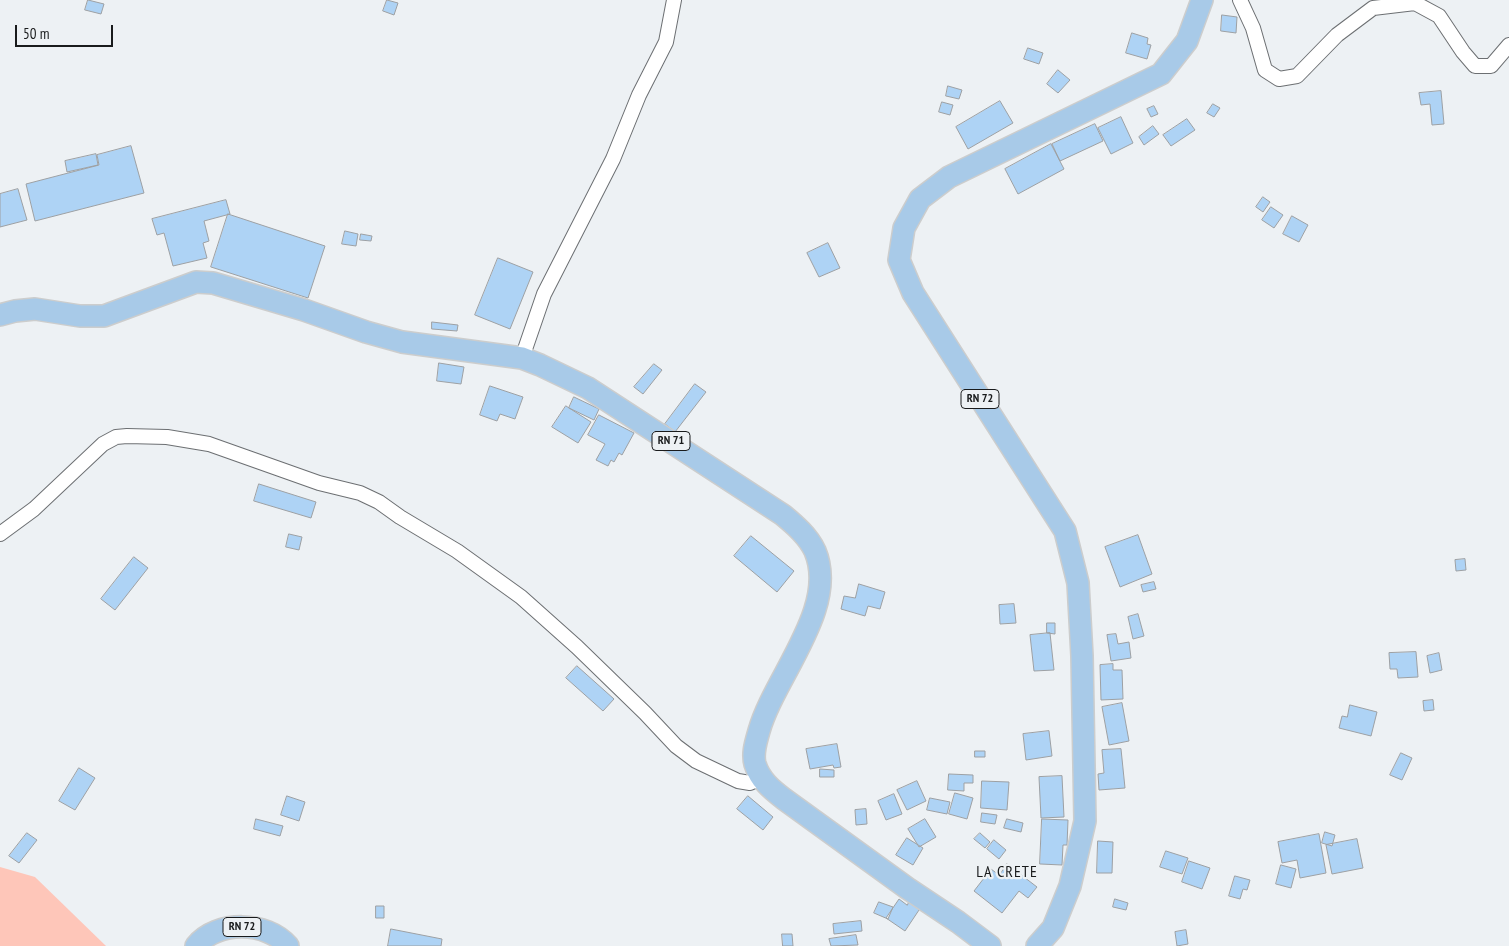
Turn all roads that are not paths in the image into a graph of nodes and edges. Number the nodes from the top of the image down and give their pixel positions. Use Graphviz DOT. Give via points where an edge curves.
graph roads {
  1 [pos="674,0"];
  2 [pos="1202,0"];
  3 [pos="1240,0"];
  4 [pos="1509,45"];
  5 [pos="0,315"];
  6 [pos="522,358"];
  7 [pos="0,534"];
  8 [pos="761,778"];
  9 [pos="196,946"];
  10 [pos="288,946"];
  11 [pos="990,946"];
  12 [pos="1037,946"];
  1 -- 6 [label="street" via="666,42 639,95 613,159 544,294"];
  2 -- 12 [label="main road, RN 72" via="1188,41 1161,74 949,176 920,199 904,228 900,260 914,293 1065,531 1078,583 1085,821 1070,886 1052,928"];
  3 -- 4 [label="street" via="1253,28 1265,70 1279,79 1297,76 1337,34 1374,8 1415,4 1439,16 1475,66 1490,66"];
  5 -- 6 [label="main road, RN 71" via="35,310 104,316 196,282 213,283 402,342"];
  6 -- 8 [label="main road, RN 71" via="588,388 783,514 804,533 815,551 821,582 818,602 762,718 754,755"];
  7 -- 8 [label="street" via="34,509 103,444 116,437 167,437 209,444 379,502 457,551 521,597 578,647 676,746 738,781 750,783"];
  8 -- 11 [label="main road" via="791,804"];
  9 -- 10 [label="main road, RN 72" via="214,933 237,926 260,928"];
}
